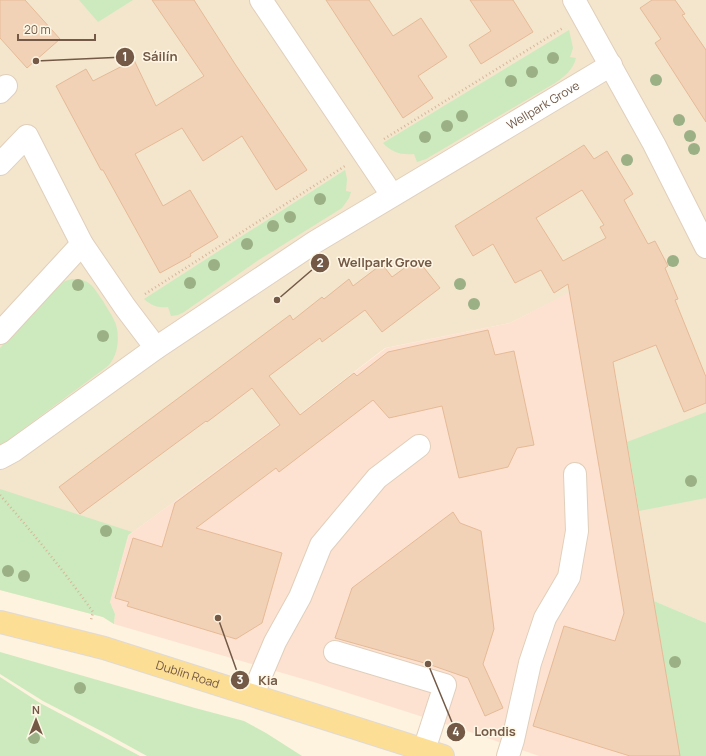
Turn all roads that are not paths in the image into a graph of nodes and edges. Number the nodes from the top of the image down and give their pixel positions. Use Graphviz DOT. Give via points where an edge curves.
graph roads {
  1 [pos="261,0"];
  2 [pos="574,0"];
  3 [pos="611,65"];
  4 [pos="0,164"];
  5 [pos="392,195"];
  6 [pos="82,244"];
  7 [pos="706,247"];
  8 [pos="0,333"];
  9 [pos="156,348"];
  10 [pos="419,446"];
  11 [pos="0,458"];
  12 [pos="574,474"];
  13 [pos="0,622"];
  14 [pos="335,652"];
  15 [pos="253,694"];
  16 [pos="433,753"];
  17 [pos="508,756"];
  1 -- 5 [label="street"];
  2 -- 3 [label="street"];
  3 -- 5 [label="street, Wellpark Grove"];
  3 -- 7 [label="street"];
  4 -- 6 [label="street" via="27,136"];
  5 -- 9 [label="street, Wellpark Grove" via="275,268"];
  6 -- 8 [label="street"];
  6 -- 9 [label="street"];
  9 -- 11 [label="street, Wellpark Grove"];
  10 -- 15 [label="street" via="377,478 321,545 300,597 275,642"];
  12 -- 17 [label="street" via="577,531 569,577 545,618 530,663"];
  13 -- 15 [label="main road, Dublin Road" via="104,648"];
  14 -- 16 [label="street" via="445,685"];
  15 -- 16 [label="main road, Dublin Road"];
}
